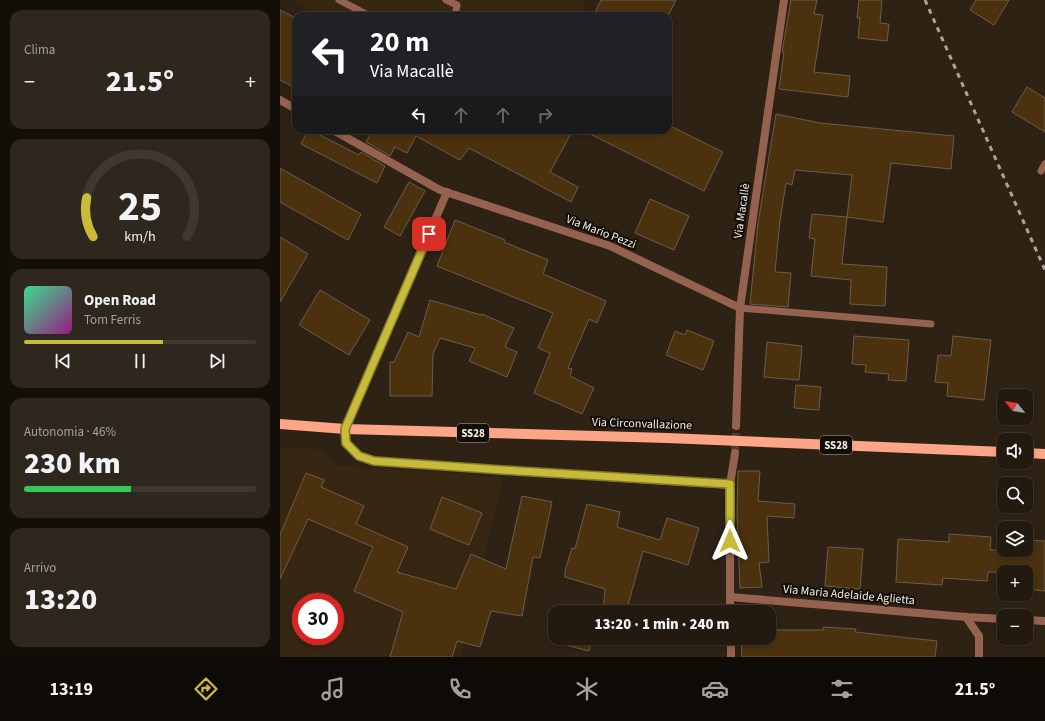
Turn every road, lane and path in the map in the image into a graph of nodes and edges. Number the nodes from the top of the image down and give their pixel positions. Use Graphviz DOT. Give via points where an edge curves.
graph roads {
  1 [pos="339,0"];
  2 [pos="446,0"];
  3 [pos="784,0"];
  4 [pos="362,12"];
  5 [pos="456,12"];
  6 [pos="280,100"];
  7 [pos="292,107"];
  8 [pos="340,134"];
  9 [pos="1045,164"];
  10 [pos="1041,171"];
  11 [pos="447,192"];
  12 [pos="740,308"];
  13 [pos="931,324"];
  14 [pos="280,424"];
  15 [pos="736,426"];
  16 [pos="345,429"];
  17 [pos="997,452"];
  18 [pos="735,453"];
  19 [pos="1033,453"];
  20 [pos="1045,454"];
  21 [pos="730,484"];
  22 [pos="730,597"];
  23 [pos="730,605"];
  24 [pos="966,618"];
  25 [pos="997,619"];
  26 [pos="1033,620"];
  27 [pos="1045,621"];
  28 [pos="731,645"];
  29 [pos="731,657"];
  30 [pos="979,657"];
  1 -- 4 [label="lane"];
  2 -- 5 [label="lane" via="457,5"];
  3 -- 12 [label="street, Via Macallè"];
  6 -- 7 [label="street"];
  8 -- 11 [label="street, Via Mario Pezzi"];
  9 -- 10 [label="lane"];
  11 -- 12 [label="street, Via Mario Pezzi" via="610,246"];
  11 -- 16 [label="street"];
  12 -- 13 [label="lane"];
  12 -- 15 [label="street, Via Macallè"];
  14 -- 16 [label="main road, Via Circonvallazione / SS28"];
  16 -- 17 [label="main road, Via Circonvallazione / SS28" via="667,438"];
  16 -- 21 [label="street" via="346,443 359,456 374,461"];
  18 -- 21 [label="street"];
  19 -- 20 [label="main road"];
  21 -- 22 [label="street"];
  22 -- 23 [label="street"];
  22 -- 24 [label="street, Via Maria Adelaide Aglietta"];
  24 -- 25 [label="street, Via Maria Adelaide Aglietta"];
  24 -- 30 [label="street" via="979,636"];
  26 -- 27 [label="street"];
  28 -- 29 [label="street"];
}
